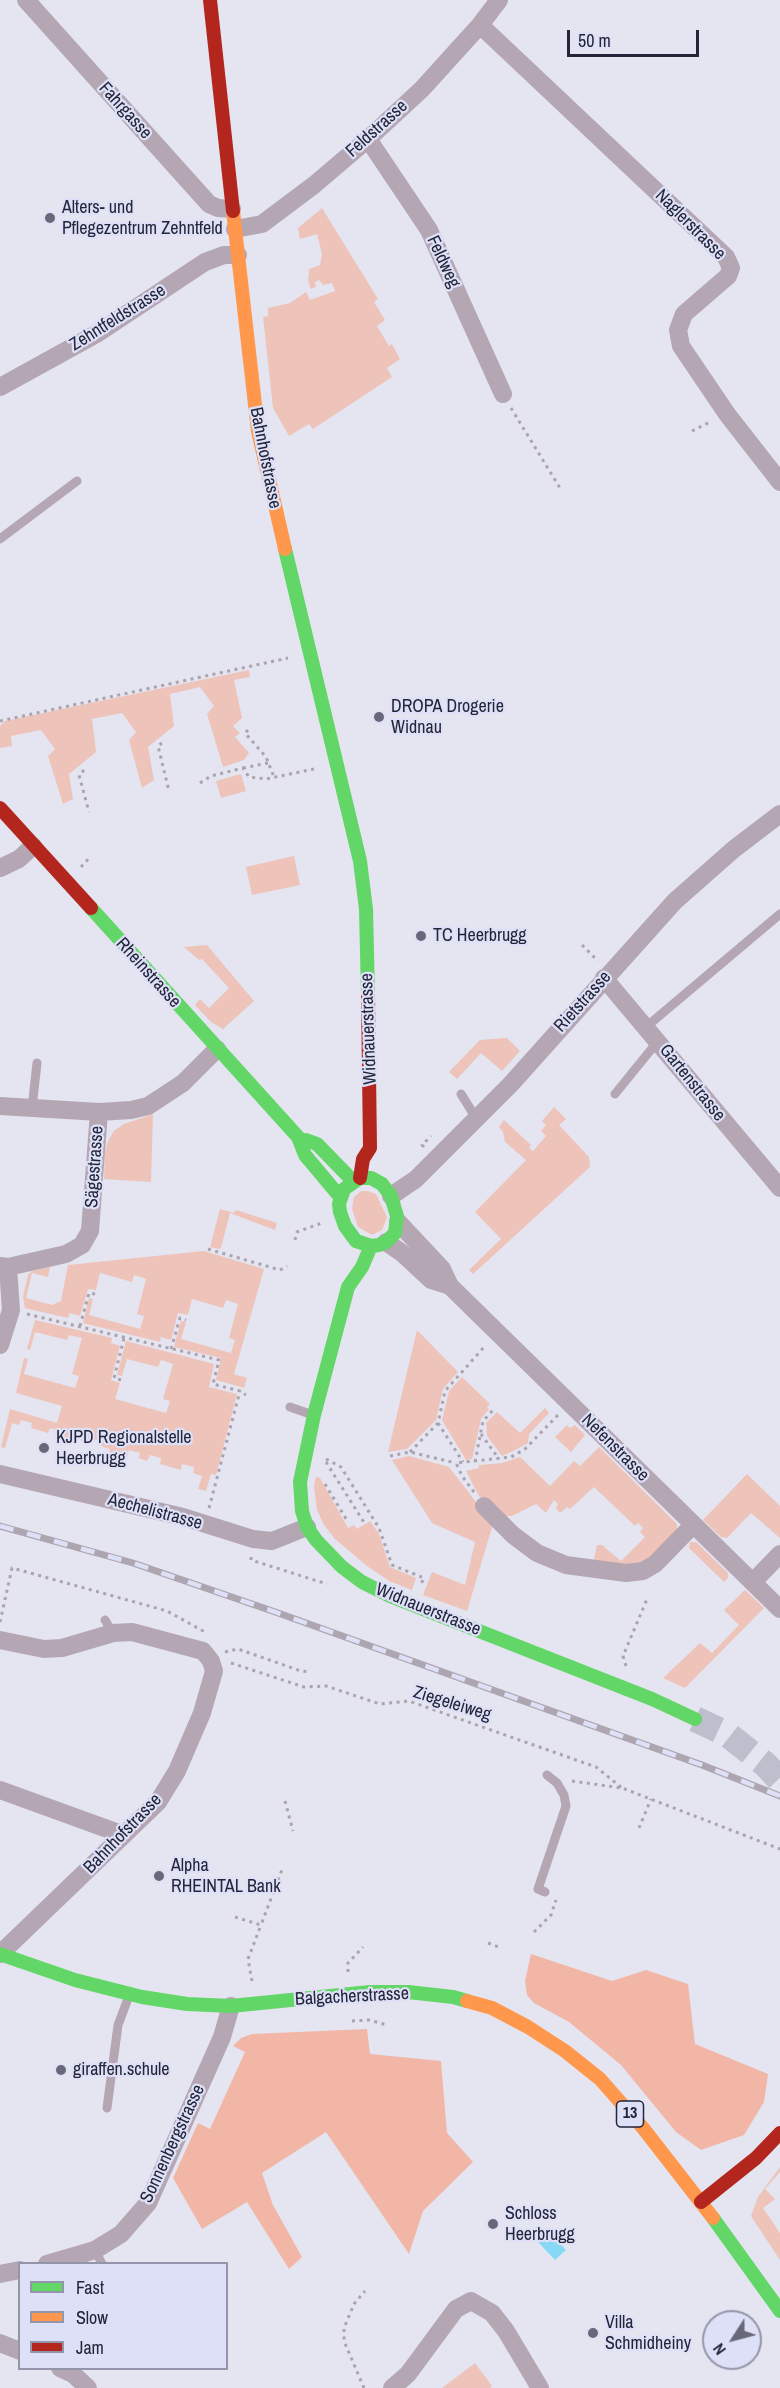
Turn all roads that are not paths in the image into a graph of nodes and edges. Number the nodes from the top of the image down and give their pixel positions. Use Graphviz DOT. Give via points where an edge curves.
graph roads {
  1 [pos="26,0"];
  2 [pos="210,0"];
  3 [pos="499,0"];
  4 [pos="480,24"];
  5 [pos="368,139"];
  6 [pos="232,209"];
  7 [pos="235,229"];
  8 [pos="238,255"];
  9 [pos="0,387"];
  10 [pos="503,394"];
  11 [pos="77,481"];
  12 [pos="780,482"];
  13 [pos="0,539"];
  14 [pos="0,808"];
  15 [pos="780,814"];
  16 [pos="33,846"];
  17 [pos="0,868"];
  18 [pos="366,909"];
  19 [pos="780,914"];
  20 [pos="604,978"];
  21 [pos="652,1034"];
  22 [pos="217,1049"];
  23 [pos="37,1063"];
  24 [pos="461,1094"];
  25 [pos="615,1094"];
  26 [pos="0,1106"];
  27 [pos="32,1108"];
  28 [pos="99,1112"];
  29 [pos="477,1118"];
  30 [pos="298,1137"];
  31 [pos="370,1148"];
  32 [pos="356,1179"];
  33 [pos="379,1181"];
  34 [pos="780,1188"];
  35 [pos="391,1196"];
  36 [pos="341,1198"];
  37 [pos="398,1222"];
  38 [pos="379,1244"];
  39 [pos="344,1264"];
  40 [pos="4,1266"];
  41 [pos="450,1286"];
  42 [pos="348,1287"];
  43 [pos="0,1345"];
  44 [pos="290,1407"];
  45 [pos="314,1415"];
  46 [pos="0,1474"];
  47 [pos="484,1506"];
  48 [pos="693,1525"];
  49 [pos="308,1527"];
  50 [pos="780,1554"];
  51 [pos="753,1582"];
  52 [pos="780,1609"];
  53 [pos="0,1631"];
  54 [pos="695,1719"];
  55 [pos="548,1775"];
  56 [pos="0,1790"];
  57 [pos="578,1805"];
  58 [pos="566,1806"];
  59 [pos="124,1835"];
  60 [pos="545,1892"];
  61 [pos="0,1954"];
  62 [pos="129,1994"];
  63 [pos="231,2006"];
  64 [pos="107,2108"];
  65 [pos="780,2133"];
  66 [pos="701,2202"];
  67 [pos="99,2257"];
  68 [pos="62,2262"];
  69 [pos="18,2270"];
  70 [pos="0,2274"];
  71 [pos="780,2310"];
  72 [pos="0,2343"];
  73 [pos="18,2350"];
  74 [pos="71,2370"];
  75 [pos="88,2388"];
  76 [pos="392,2388"];
  77 [pos="540,2388"];
  1 -- 6 [label="street, Fahrgasse" via="210,204"];
  2 -- 6 [label="main road, Bahnhofstrasse"];
  3 -- 4 [label="street, Feldstrasse"];
  4 -- 5 [label="street, Feldstrasse" via="422,89"];
  4 -- 12 [label="street, Naglerstrasse" via="726,257 731,268 728,276 684,314 678,330 681,346"];
  5 -- 7 [label="street, Feldstrasse" via="262,224"];
  5 -- 10 [label="street, Feldweg" via="429,230"];
  6 -- 7 [label="main road, Bahnhofstrasse"];
  7 -- 8 [label="main road, Bahnhofstrasse"];
  8 -- 9 [label="street, Zehntfeldstrasse" via="205,262 98,333"];
  8 -- 18 [label="main road, Bahnhofstrasse" via="263,460 360,861"];
  11 -- 13 [label="lane"];
  14 -- 16 [label="main road, Rheinstrasse"];
  15 -- 20 [label="street, Rietstrasse" via="675,901"];
  16 -- 17 [label="street" via="19,859"];
  16 -- 22 [label="main road, Rheinstrasse"];
  18 -- 31 [label="main road, Widnauerstrasse"];
  19 -- 21 [label="lane"];
  20 -- 21 [label="street, Gartenstrasse"];
  20 -- 29 [label="street, Rietstrasse"];
  21 -- 25 [label="lane"];
  21 -- 34 [label="street, Gartenstrasse"];
  22 -- 28 [label="street, Sägestrasse" via="183,1083 148,1106"];
  22 -- 30 [label="main road, Rheinstrasse"];
  23 -- 27 [label="lane"];
  24 -- 29 [label="lane"];
  26 -- 27 [label="street"];
  27 -- 28 [label="street"];
  28 -- 40 [label="street, Sägestrasse" via="90,1231 82,1245 66,1254"];
  29 -- 35 [label="street, Rietstrasse" via="416,1179"];
  30 -- 32 [label="main road, Rheinstrasse" via="317,1144"];
  30 -- 36 [label="main road, Rheinstrasse" via="305,1155"];
  31 -- 32 [label="main road, Widnauerstrasse"];
  31 -- 33 [label="main road, Widnauerstrasse" via="377,1159"];
  32 -- 33 [label="main road"];
  32 -- 36 [label="main road" via="344,1189"];
  33 -- 35 [label="main road"];
  35 -- 37 [label="main road"];
  36 -- 38 [label="main road" via="340,1212 348,1241"];
  37 -- 38 [label="main road" via="395,1233"];
  37 -- 41 [label="street, Nefenstrasse" via="442,1269"];
  38 -- 41 [label="street, Nefenstrasse" via="402,1253 431,1280"];
  38 -- 42 [label="main road, Widnauerstrasse"];
  39 -- 42 [label="main road, Widnauerstrasse"];
  40 -- 43 [label="street" via="11,1310"];
  41 -- 48 [label="street, Nefenstrasse"];
  42 -- 45 [label="main road, Widnauerstrasse"];
  44 -- 45 [label="lane"];
  45 -- 49 [label="main road, Widnauerstrasse" via="300,1482 302,1511"];
  46 -- 49 [label="street, Aechelistrasse" via="183,1517 253,1539 272,1540"];
  47 -- 48 [label="street" via="537,1553 566,1565 626,1573 643,1571 655,1564"];
  48 -- 51 [label="street, Nefenstrasse"];
  49 -- 54 [label="main road, Widnauerstrasse" via="330,1555 372,1587"];
  50 -- 51 [label="street"];
  51 -- 52 [label="street, Nefenstrasse"];
  53 -- 59 [label="street, Bahnhofstrasse" via="44,1649 62,1648 109,1627 204,1651 212,1661 214,1671 202,1713 177,1772 158,1802"];
  55 -- 58 [label="lane" via="564,1795"];
  56 -- 59 [label="street"];
  57 -- 58 [label="lane"];
  58 -- 60 [label="lane" via="558,1845 538,1889"];
  59 -- 61 [label="street, Bahnhofstrasse"];
  61 -- 62 [label="main road, Balgacherstrasse / 13"];
  62 -- 63 [label="main road, Balgacherstrasse / 13" via="187,2004"];
  62 -- 64 [label="lane" via="118,2025"];
  63 -- 66 [label="main road, Balgacherstrasse / 13" via="408,1992 453,1997 492,2008 566,2051 600,2079"];
  63 -- 67 [label="street, Sonnenbergstrasse" via="222,2037 148,2203"];
  65 -- 66 [label="main road" via="756,2158"];
  66 -- 71 [label="main road, Balgacherstrasse / 13"];
  67 -- 68 [label="street, Sonnenbergstrasse"];
  69 -- 70 [label="street"];
  72 -- 73 [label="street"];
  74 -- 75 [label="street"];
  76 -- 77 [label="street" via="408,2374 456,2309 471,2301 492,2313"];
}
